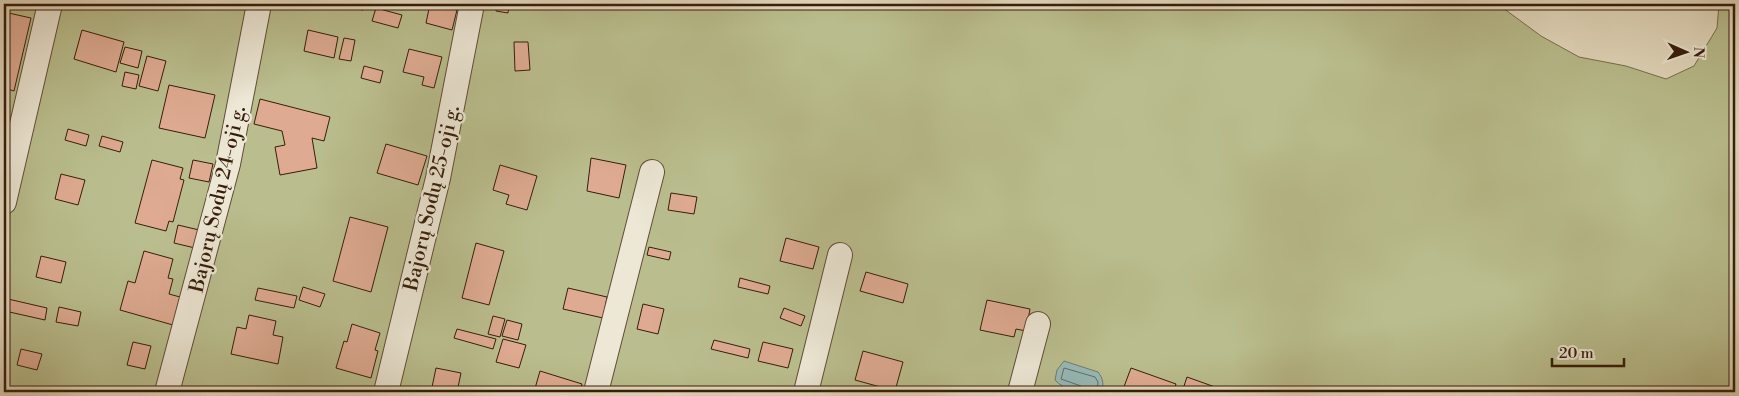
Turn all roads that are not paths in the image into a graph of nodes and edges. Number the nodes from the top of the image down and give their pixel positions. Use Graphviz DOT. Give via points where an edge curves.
graph roads {
  1 [pos="50,4"];
  2 [pos="259,4"];
  3 [pos="472,4"];
  4 [pos="652,172"];
  5 [pos="4,202"];
  6 [pos="840,255"];
  7 [pos="1038,324"];
  8 [pos="168,392"];
  9 [pos="386,392"];
  10 [pos="596,392"];
  11 [pos="806,392"];
  12 [pos="1020,392"];
  1 -- 5 [label="street"];
  2 -- 8 [label="street, Bajorų Sodų 24-oji g." via="228,164"];
  3 -- 9 [label="street, Bajorų Sodų 25-oji g." via="438,178"];
  4 -- 10 [label="street"];
  6 -- 11 [label="street"];
  7 -- 12 [label="street"];
}
